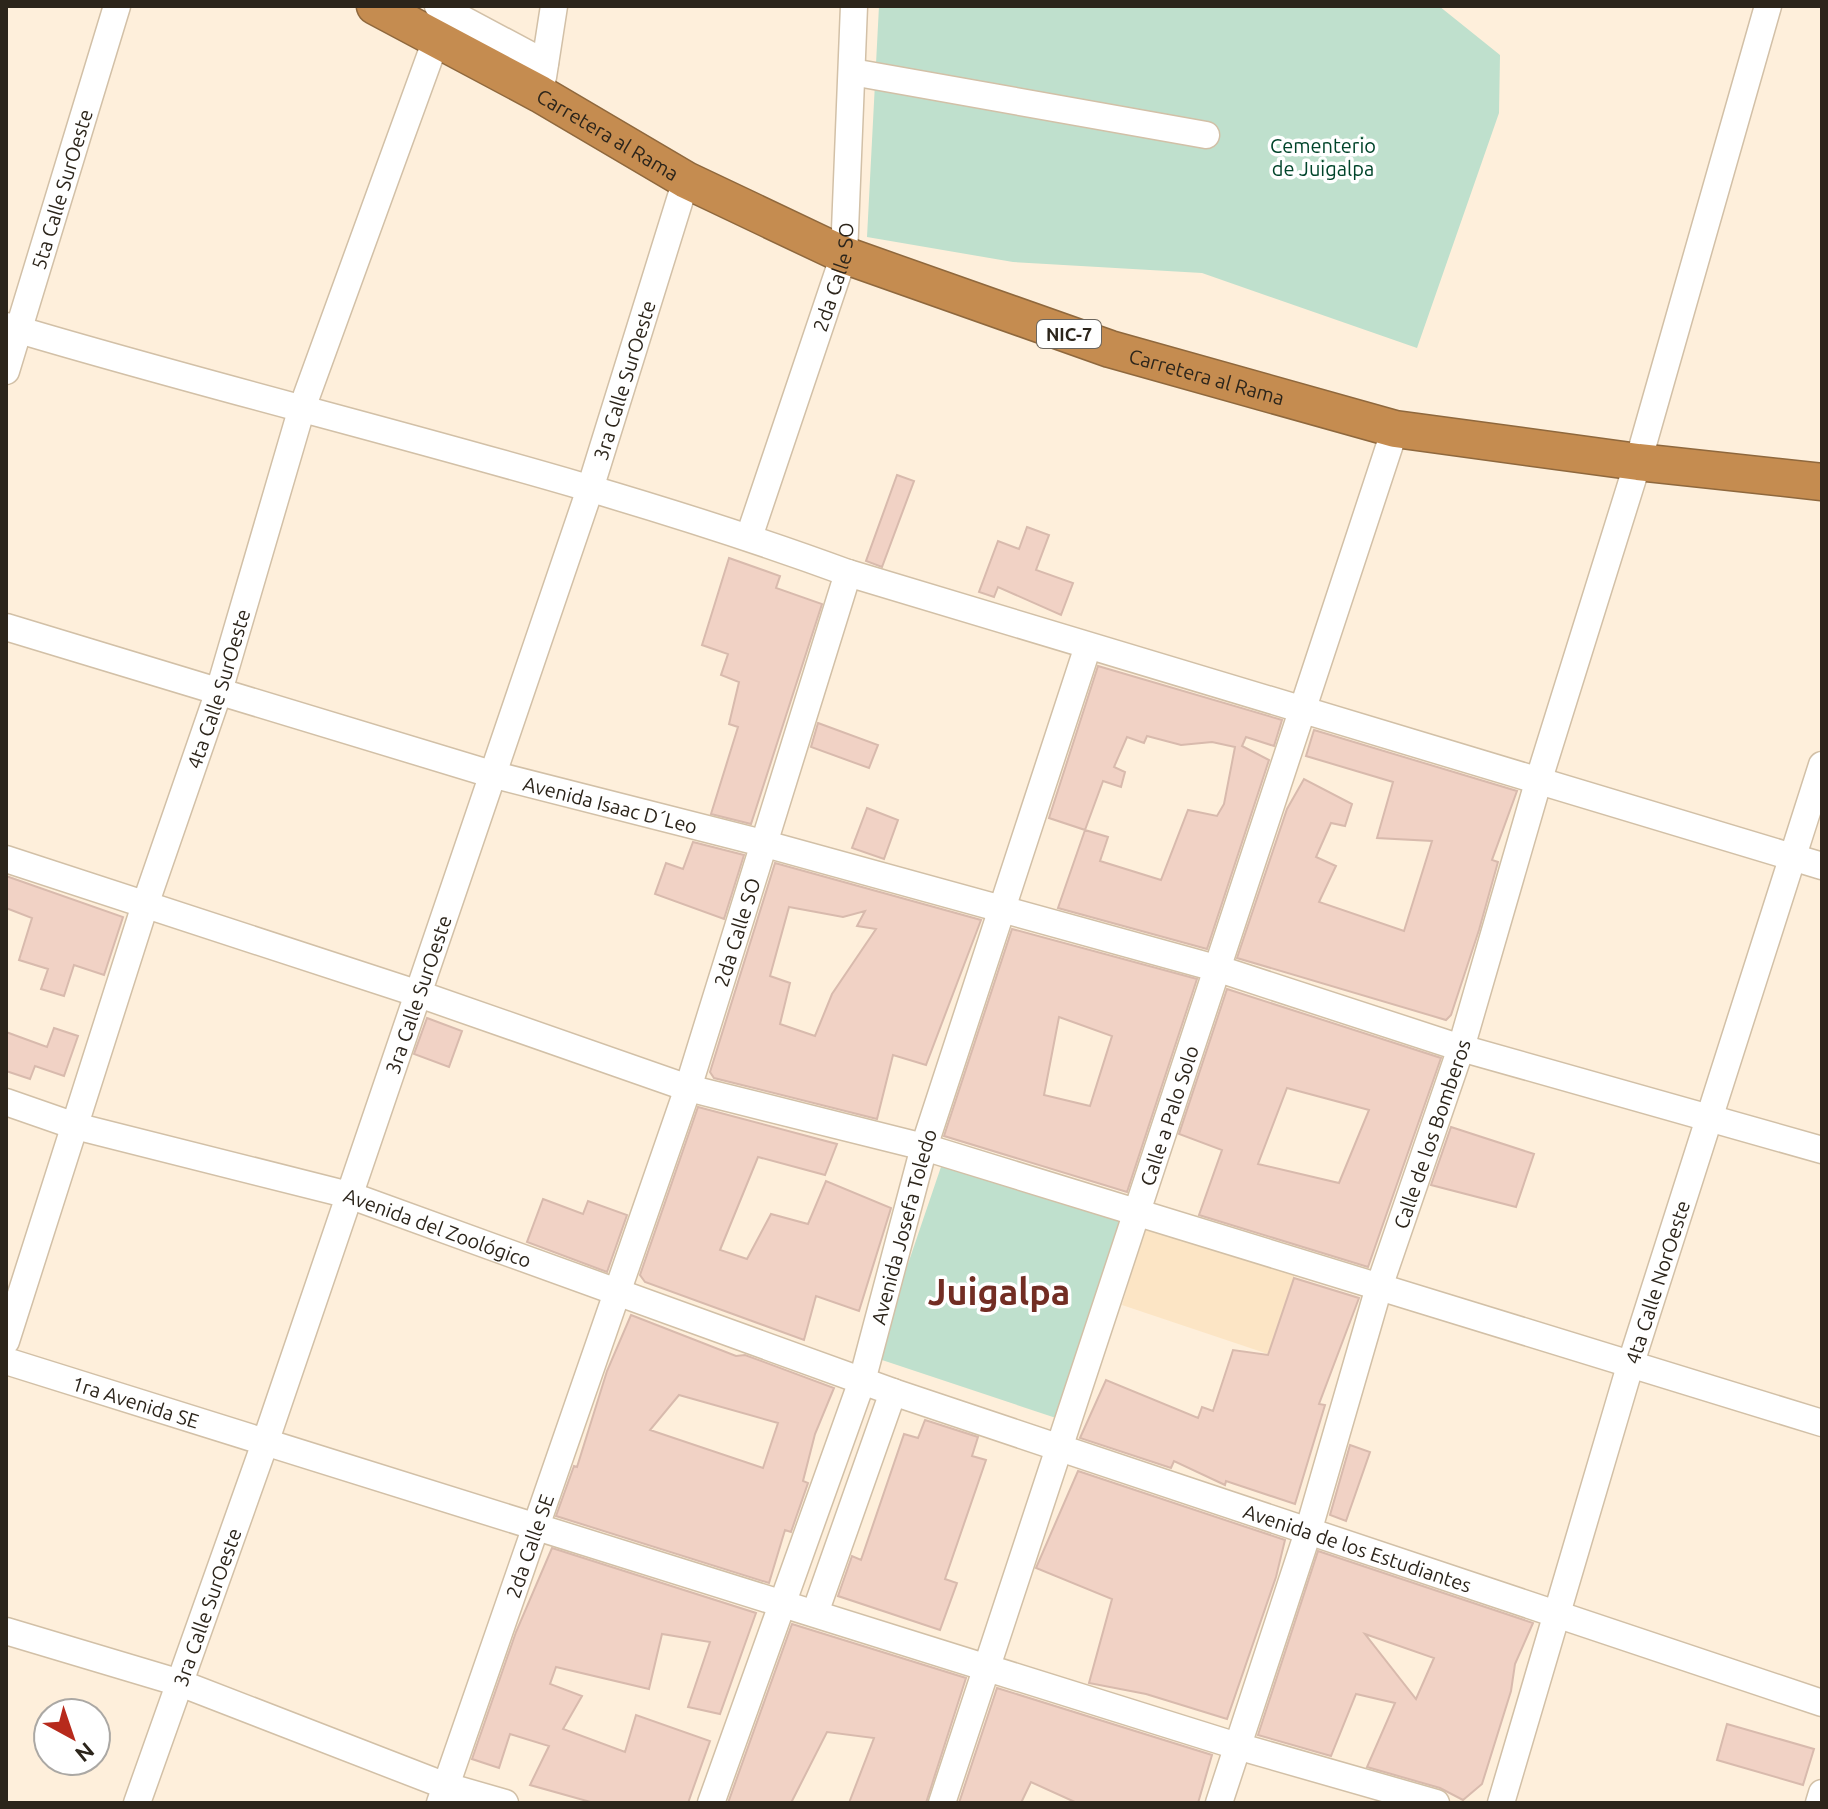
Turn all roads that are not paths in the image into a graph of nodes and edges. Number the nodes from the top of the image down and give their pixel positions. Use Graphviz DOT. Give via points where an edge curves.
graph roads {
  1 [pos="117,6"];
  2 [pos="375,6"];
  3 [pos="554,6"];
  4 [pos="854,6"];
  5 [pos="1768,6"];
  6 [pos="437,23"];
  7 [pos="852,72"];
  8 [pos="542,79"];
  9 [pos="1206,135"];
  10 [pos="686,180"];
  11 [pos="844,255"];
  12 [pos="12,328"];
  13 [pos="6,371"];
  14 [pos="301,411"];
  15 [pos="1395,429"];
  16 [pos="1638,462"];
  17 [pos="1822,482"];
  18 [pos="590,489"];
  19 [pos="749,537"];
  20 [pos="848,573"];
  21 [pos="6,627"];
  22 [pos="1088,646"];
  23 [pos="219,691"];
  24 [pos="1303,708"];
  25 [pos="1822,765"];
  26 [pos="491,774"];
  27 [pos="1539,779"];
  28 [pos="762,843"];
  29 [pos="6,859"];
  30 [pos="1792,859"];
  31 [pos="1822,866"];
  32 [pos="145,905"];
  33 [pos="1002,908"];
  34 [pos="1219,969"];
  35 [pos="419,994"];
  36 [pos="1461,1048"];
  37 [pos="688,1088"];
  38 [pos="6,1102"];
  39 [pos="1709,1119"];
  40 [pos="75,1126"];
  41 [pos="924,1147"];
  42 [pos="1822,1150"];
  43 [pos="349,1195"];
  44 [pos="1137,1214"];
  45 [pos="1379,1287"];
  46 [pos="620,1291"];
  47 [pos="6,1341"];
  48 [pos="6,1361"];
  49 [pos="1630,1366"];
  50 [pos="862,1381"];
  51 [pos="893,1392"];
  52 [pos="1822,1423"];
  53 [pos="266,1440"];
  54 [pos="1060,1446"];
  55 [pos="537,1529"];
  56 [pos="1308,1532"];
  57 [pos="780,1603"];
  58 [pos="815,1613"];
  59 [pos="1557,1617"];
  60 [pos="6,1631"];
  61 [pos="987,1667"];
  62 [pos="180,1683"];
  63 [pos="1822,1703"];
  64 [pos="1237,1746"];
  65 [pos="1822,1793"];
  66 [pos="443,1794"];
  67 [pos="137,1803"];
  68 [pos="505,1803"];
  69 [pos="711,1803"];
  70 [pos="942,1803"];
  71 [pos="1219,1803"];
  72 [pos="1436,1803"];
  73 [pos="1501,1803"];
  74 [pos="1819,1803"];
  1 -- 12 [label="street, 5ta Calle SurOeste"];
  2 -- 6 [label="highway, Carretera al Rama / NIC-7"];
  3 -- 8 [label="street"];
  4 -- 7 [label="street, 2da Calle SO"];
  5 -- 16 [label="street, Calle de los Bomberos"];
  6 -- 8 [label="highway, Carretera al Rama / NIC-7"];
  6 -- 14 [label="street, 4ta Calle SurOeste"];
  7 -- 9 [label="street"];
  7 -- 11 [label="street, 2da Calle SO"];
  8 -- 10 [label="highway, Carretera al Rama / NIC-7"];
  10 -- 11 [label="highway, Carretera al Rama / NIC-7"];
  10 -- 18 [label="street, 3ra Calle SurOeste"];
  11 -- 15 [label="highway, Carretera al Rama / NIC-7" via="1110,349"];
  11 -- 19 [label="street, 2da Calle SO"];
  12 -- 13 [label="street, 5ta Calle SurOeste"];
  12 -- 14 [label="street"];
  14 -- 18 [label="street"];
  14 -- 23 [label="street, 4ta Calle SurOeste"];
  15 -- 16 [label="highway, Carretera al Rama / NIC-7"];
  15 -- 24 [label="street, Calle a Palo Solo"];
  16 -- 17 [label="highway, Carretera al Rama / NIC-7"];
  16 -- 27 [label="street, Calle de los Bomberos"];
  18 -- 19 [label="street"];
  18 -- 26 [label="street, 3ra Calle SurOeste"];
  19 -- 20 [label="street"];
  20 -- 22 [label="street"];
  20 -- 28 [label="street, 2da Calle SO"];
  21 -- 23 [label="street, Avenida Isaac D´Leo"];
  22 -- 24 [label="street"];
  22 -- 33 [label="street, Avenida Josefa Toledo"];
  23 -- 26 [label="street, Avenida Isaac D´Leo"];
  23 -- 32 [label="street, 4ta Calle SurOeste"];
  24 -- 27 [label="street"];
  24 -- 34 [label="street, Calle a Palo Solo"];
  25 -- 30 [label="street, 4ta Calle NorOeste"];
  26 -- 28 [label="street, Avenida Isaac D´Leo"];
  26 -- 35 [label="street, 3ra Calle SurOeste"];
  27 -- 30 [label="street"];
  27 -- 36 [label="street, Calle de los Bomberos"];
  28 -- 33 [label="street, Avenida Isaac D´Leo"];
  28 -- 37 [label="street, 2da Calle SO"];
  29 -- 32 [label="street"];
  30 -- 31 [label="street"];
  30 -- 39 [label="street, 4ta Calle NorOeste"];
  32 -- 35 [label="street"];
  32 -- 40 [label="street, 4ta Calle SurOeste"];
  33 -- 34 [label="street, Avenida Isaac D´Leo"];
  33 -- 41 [label="street, Avenida Josefa Toledo"];
  34 -- 36 [label="street, Avenida Isaac D´Leo"];
  34 -- 44 [label="street, Calle a Palo Solo"];
  35 -- 37 [label="street"];
  35 -- 43 [label="street, 3ra Calle SurOeste"];
  36 -- 39 [label="street, Avenida Isaac D´Leo"];
  36 -- 45 [label="street, Calle de los Bomberos"];
  37 -- 41 [label="street"];
  37 -- 46 [label="street, 2da Calle SO"];
  38 -- 40 [label="street, Avenida del Zoológico"];
  39 -- 42 [label="street, Avenida Isaac D´Leo"];
  39 -- 49 [label="street, 4ta Calle NorOeste"];
  40 -- 43 [label="street, Avenida del Zoológico"];
  40 -- 47 [label="street, 4ta Calle SurOeste"];
  41 -- 44 [label="street"];
  41 -- 50 [label="street, Avenida Josefa Toledo"];
  43 -- 46 [label="street, Avenida del Zoológico"];
  43 -- 53 [label="street, 3ra Calle SurOeste"];
  44 -- 45 [label="street"];
  44 -- 54 [label="street, Calle a Palo Solo"];
  45 -- 49 [label="street"];
  45 -- 56 [label="street, Calle de los Bomberos"];
  46 -- 50 [label="street, Avenida del Zoológico"];
  46 -- 55 [label="street, 2da Calle SE"];
  48 -- 53 [label="street, 1ra Avenida SE"];
  49 -- 52 [label="street"];
  49 -- 59 [label="street, 4ta Calle NorOeste"];
  50 -- 51 [label="street, Avenida del Zoológico"];
  50 -- 57 [label="street, Avenida Josefa Toledo"];
  51 -- 54 [label="street, Avenida de los Estudiantes"];
  51 -- 58 [label="street"];
  53 -- 55 [label="street, 1ra Avenida SE"];
  53 -- 62 [label="street, 3ra Calle SurOeste"];
  54 -- 56 [label="street, Avenida de los Estudiantes"];
  54 -- 61 [label="street, Calle a Palo Solo"];
  55 -- 57 [label="street, 1ra Avenida SE"];
  55 -- 66 [label="street, 2da Calle SE"];
  56 -- 59 [label="street, Avenida de los Estudiantes"];
  56 -- 64 [label="street, Calle de los Bomberos"];
  57 -- 58 [label="street, 1ra Avenida SE"];
  57 -- 69 [label="street, Avenida Josefa Toledo"];
  58 -- 61 [label="street, 1ra Avenida SE"];
  59 -- 63 [label="street, Avenida de los Estudiantes"];
  59 -- 73 [label="street, 4ta Calle NorOeste"];
  60 -- 62 [label="street"];
  61 -- 64 [label="street, 1ra Avenida SE"];
  61 -- 70 [label="street, Calle a Palo Solo"];
  62 -- 66 [label="street"];
  62 -- 67 [label="street, 3ra Calle SurOeste"];
  64 -- 71 [label="street, Calle de los Bomberos"];
  64 -- 72 [label="street, 1ra Avenida SE"];
  65 -- 74 [label="street"];
  66 -- 68 [label="street"];
}
